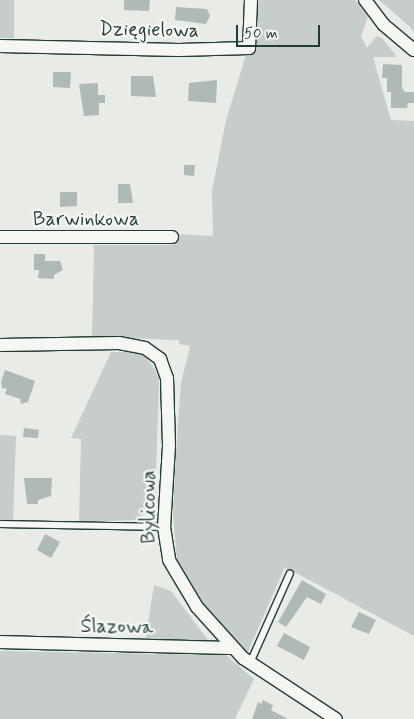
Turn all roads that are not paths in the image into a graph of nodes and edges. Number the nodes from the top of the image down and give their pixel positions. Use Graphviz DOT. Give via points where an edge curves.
graph roads {
  1 [pos="251,0"];
  2 [pos="365,0"];
  3 [pos="0,46"];
  4 [pos="414,50"];
  5 [pos="0,237"];
  6 [pos="172,237"];
  7 [pos="0,345"];
  8 [pos="0,524"];
  9 [pos="164,527"];
  10 [pos="290,573"];
  11 [pos="0,642"];
  12 [pos="233,648"];
  13 [pos="250,664"];
  14 [pos="336,719"];
  1 -- 3 [label="street, Dzięgielowa" via="249,48 179,50"];
  2 -- 4 [label="street" via="384,25"];
  5 -- 6 [label="street, Barwinkowa"];
  7 -- 9 [label="street, Bylicowa" via="119,343 145,348 160,359 167,378"];
  8 -- 9 [label="lane"];
  9 -- 12 [label="street, Bylicowa" via="166,546 176,572 197,607"];
  10 -- 13 [label="lane"];
  11 -- 12 [label="street, Ślazowa"];
  12 -- 13 [label="street, Bylicowa"];
  13 -- 14 [label="street, Bylicowa"];
}
